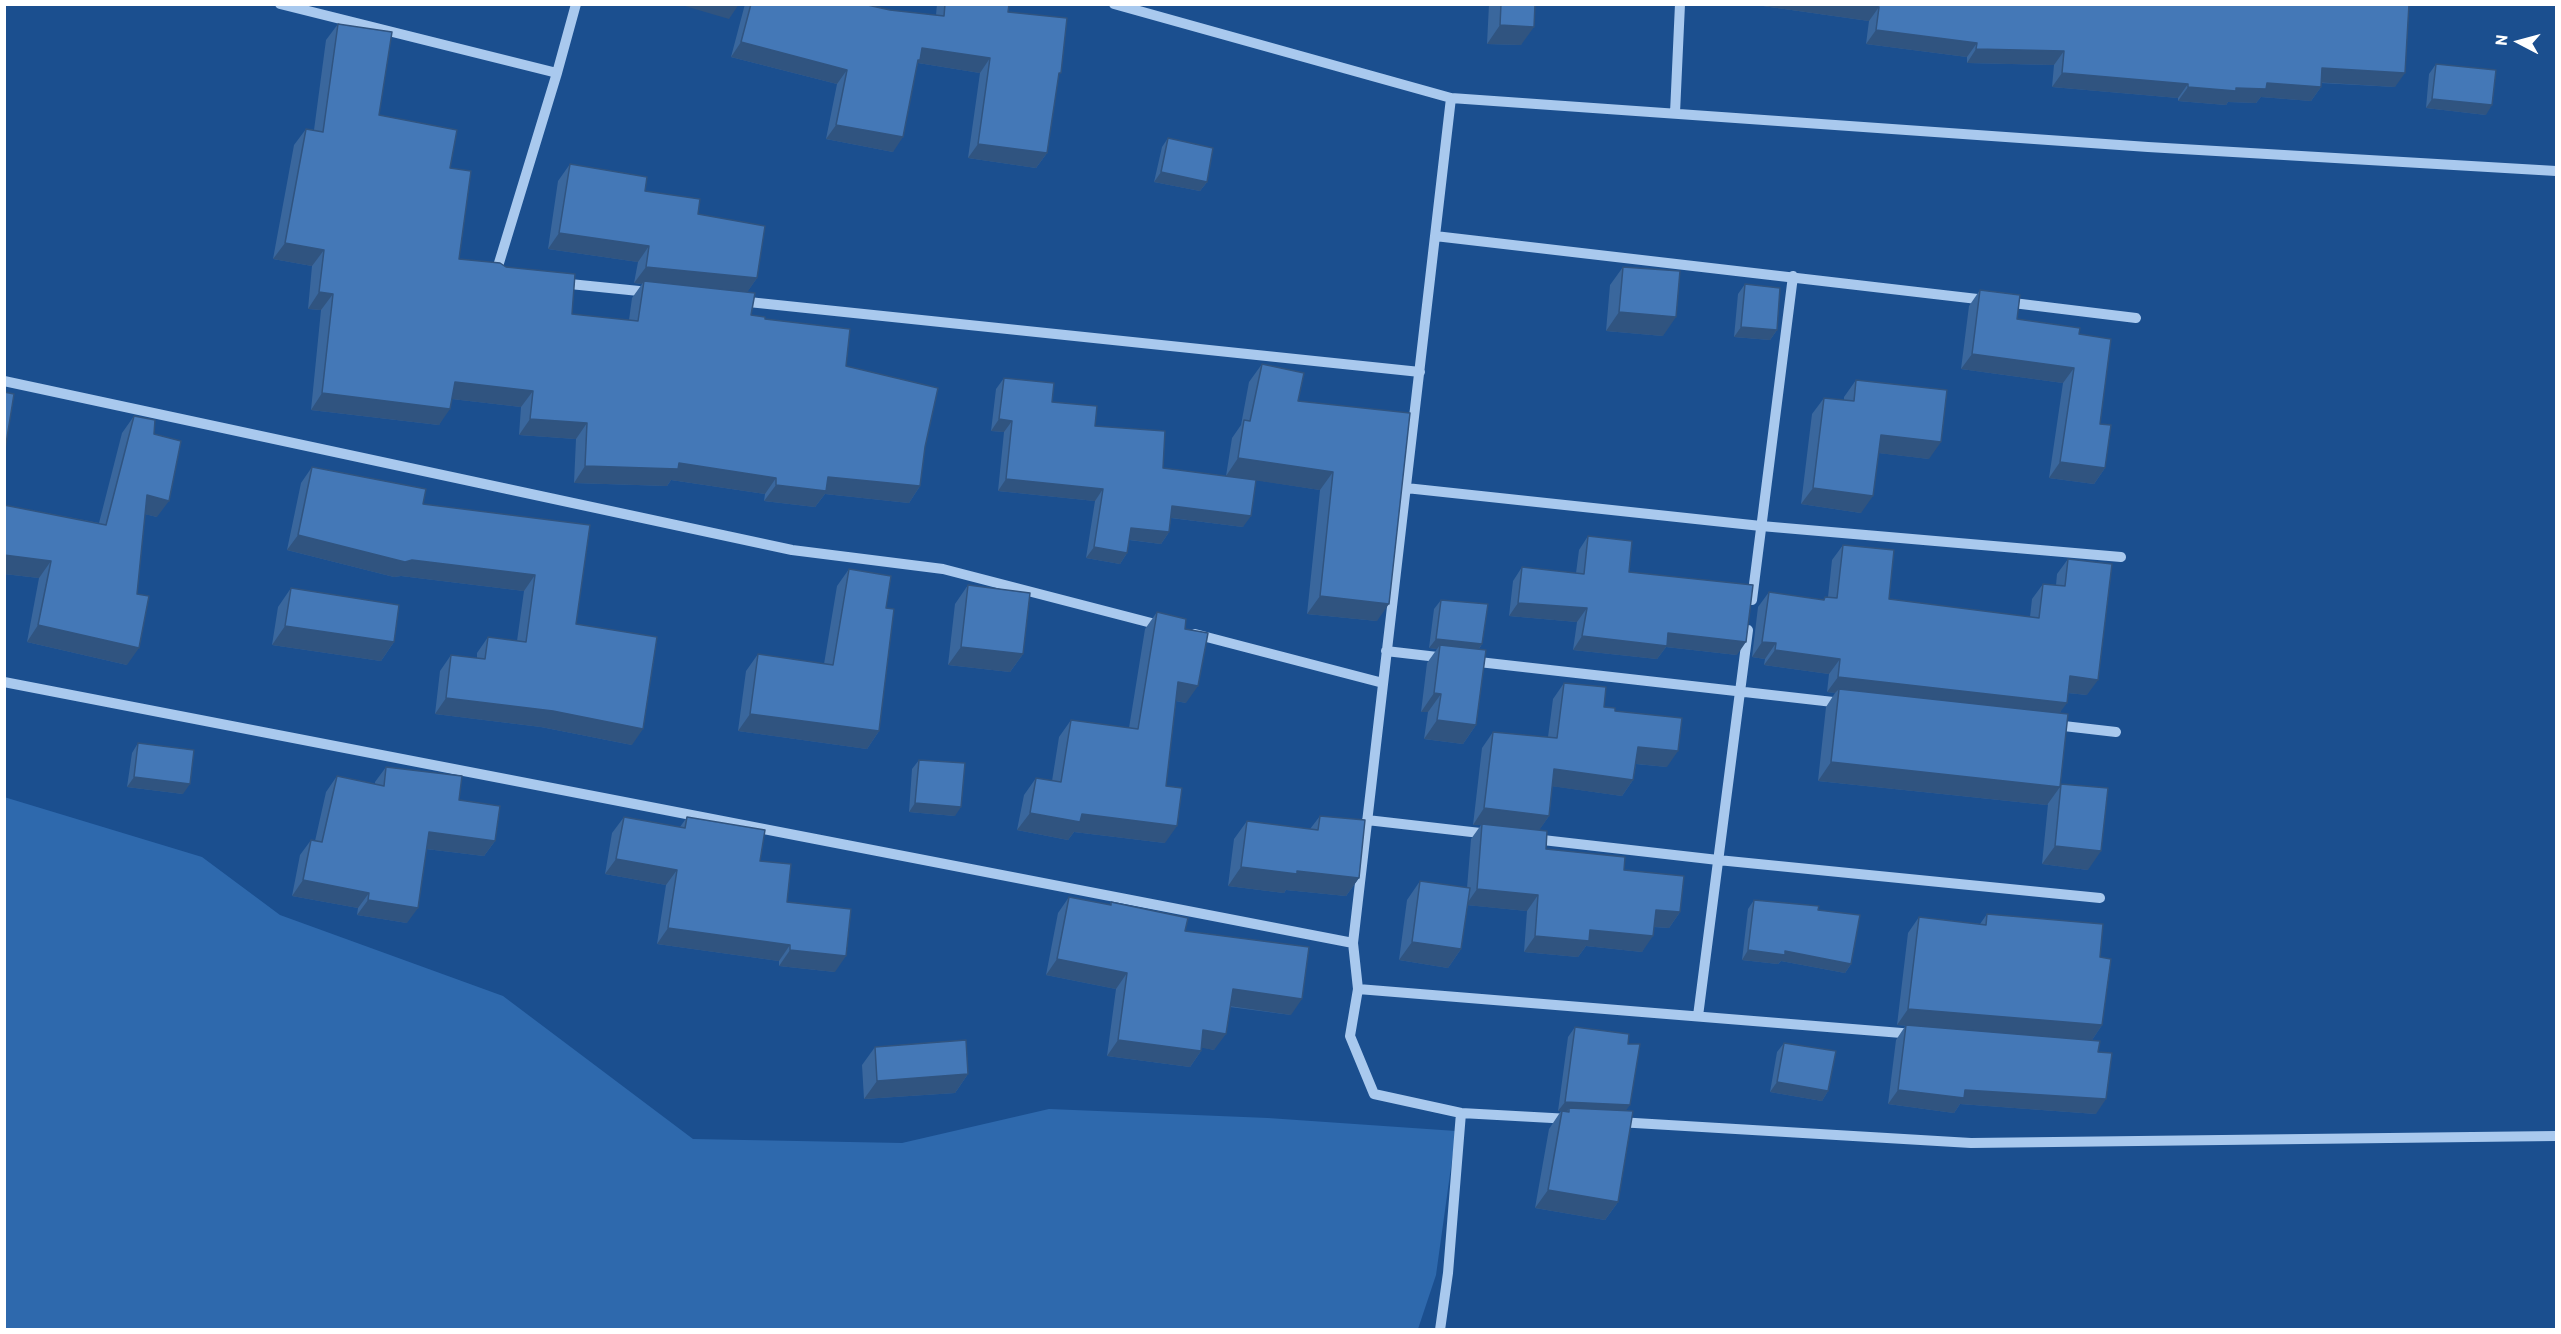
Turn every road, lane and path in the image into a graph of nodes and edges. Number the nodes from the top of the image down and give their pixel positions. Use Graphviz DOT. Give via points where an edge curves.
graph roads {
  1 [pos="280,4"];
  2 [pos="576,4"];
  3 [pos="1114,4"];
  4 [pos="1680,4"];
  5 [pos="557,73"];
  6 [pos="1451,98"];
  7 [pos="1675,113"];
  8 [pos="2556,171"];
  9 [pos="1435,236"];
  10 [pos="1793,276"];
  11 [pos="506,277"];
  12 [pos="554,282"];
  13 [pos="661,293"];
  14 [pos="732,300"];
  15 [pos="2136,318"];
  16 [pos="1420,372"];
  17 [pos="4,381"];
  18 [pos="1406,488"];
  19 [pos="1761,526"];
  20 [pos="2121,557"];
  21 [pos="1750,609"];
  22 [pos="1749,621"];
  23 [pos="1174,629"];
  24 [pos="1186,632"];
  25 [pos="1386,651"];
  26 [pos="4,682"];
  27 [pos="1383,683"];
  28 [pos="1740,692"];
  29 [pos="1857,704"];
  30 [pos="2045,724"];
  31 [pos="2116,732"];
  32 [pos="1367,820"];
  33 [pos="1496,835"];
  34 [pos="1519,837"];
  35 [pos="1718,860"];
  36 [pos="2100,898"];
  37 [pos="1353,943"];
  38 [pos="1358,989"];
  39 [pos="1698,1016"];
  40 [pos="1931,1035"];
  41 [pos="1461,1113"];
  42 [pos="1580,1120"];
  43 [pos="1604,1121"];
  44 [pos="2556,1136"];
  45 [pos="1440,1329"];
  1 -- 5 [label="street"];
  2 -- 5 [label="street"];
  3 -- 6 [label="street"];
  4 -- 7 [label="street"];
  5 -- 11 [label="street" via="495,276"];
  6 -- 7 [label="street"];
  6 -- 9 [label="street"];
  7 -- 8 [label="street"];
  9 -- 10 [label="street"];
  9 -- 16 [label="street"];
  10 -- 15 [label="street"];
  10 -- 19 [label="street"];
  12 -- 13 [label="street"];
  14 -- 16 [label="street"];
  16 -- 18 [label="street"];
  17 -- 23 [label="street" via="792,549 942,569"];
  18 -- 19 [label="street"];
  18 -- 25 [label="street"];
  19 -- 20 [label="street"];
  19 -- 21 [label="street"];
  22 -- 28 [label="street"];
  24 -- 27 [label="street"];
  25 -- 27 [label="street"];
  25 -- 28 [label="street"];
  26 -- 37 [label="street"];
  27 -- 32 [label="street"];
  28 -- 29 [label="street"];
  28 -- 35 [label="street"];
  30 -- 31 [label="street"];
  32 -- 33 [label="street"];
  32 -- 37 [label="street"];
  34 -- 35 [label="street"];
  35 -- 36 [label="street"];
  35 -- 39 [label="street"];
  37 -- 38 [label="street"];
  38 -- 39 [label="street"];
  38 -- 41 [label="street" via="1350,1036 1374,1094"];
  39 -- 40 [label="street"];
  41 -- 42 [label="street"];
  41 -- 45 [label="street"];
  43 -- 44 [label="street" via="1971,1143"];
}
